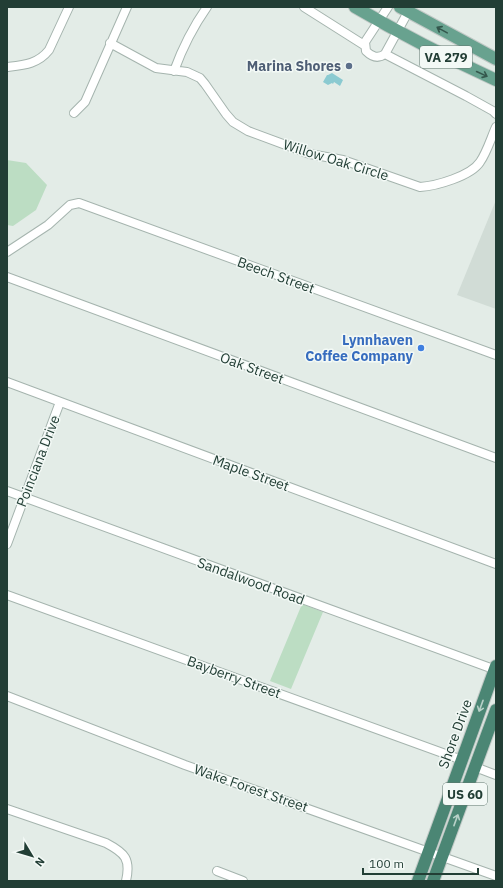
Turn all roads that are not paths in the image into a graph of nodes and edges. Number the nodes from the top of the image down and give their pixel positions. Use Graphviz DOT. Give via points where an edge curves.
graph roads {
  1 [pos="69,7"];
  2 [pos="127,7"];
  3 [pos="207,7"];
  4 [pos="304,7"];
  5 [pos="355,7"];
  6 [pos="388,7"];
  7 [pos="404,9"];
  8 [pos="378,21"];
  9 [pos="398,32"];
  10 [pos="110,43"];
  11 [pos="364,45"];
  12 [pos="385,54"];
  13 [pos="496,59"];
  14 [pos="7,67"];
  15 [pos="174,71"];
  16 [pos="496,80"];
  17 [pos="74,113"];
  18 [pos="496,114"];
  19 [pos="496,127"];
  20 [pos="7,252"];
  21 [pos="7,277"];
  22 [pos="496,355"];
  23 [pos="7,382"];
  24 [pos="60,402"];
  25 [pos="496,458"];
  26 [pos="7,491"];
  27 [pos="24,498"];
  28 [pos="7,544"];
  29 [pos="496,564"];
  30 [pos="7,595"];
  31 [pos="496,668"];
  32 [pos="7,696"];
  33 [pos="496,710"];
  34 [pos="462,760"];
  35 [pos="475,767"];
  36 [pos="496,774"];
  37 [pos="7,809"];
  38 [pos="428,851"];
  39 [pos="442,856"];
  40 [pos="217,871"];
  41 [pos="496,876"];
  42 [pos="126,881"];
  43 [pos="243,881"];
  44 [pos="418,881"];
  45 [pos="433,881"];
  1 -- 14 [label="street" via="44,56 33,63"];
  2 -- 10 [label="street"];
  3 -- 15 [label="street" via="191,33"];
  4 -- 11 [label="street"];
  5 -- 8 [label="main road, VA 279"];
  6 -- 8 [label="street"];
  7 -- 9 [label="street"];
  13 -- 7 [label="main road, VA 279, one-way"];
  8 -- 9 [label="main road, VA 279"];
  8 -- 11 [label="street"];
  9 -- 12 [label="street"];
  9 -- 16 [label="main road, VA 279, one-way"];
  10 -- 15 [label="street, Willow Oak Circle" via="156,68"];
  10 -- 17 [label="street" via="85,102"];
  11 -- 12 [label="street" via="366,51 374,57"];
  12 -- 18 [label="street"];
  15 -- 19 [label="street, Willow Oak Circle" via="187,72 200,78 233,122 248,131 310,154 343,160 420,187 448,181 474,168 481,161"];
  20 -- 22 [label="street, Beech Street" via="48,225 70,205 79,203"];
  21 -- 25 [label="street, Oak Street"];
  23 -- 24 [label="street, Maple Street"];
  24 -- 27 [label="street, Poinciana Drive"];
  24 -- 29 [label="street, Maple Street"];
  26 -- 27 [label="street, Sandalwood Road"];
  27 -- 28 [label="street, Poinciana Drive"];
  27 -- 31 [label="street, Sandalwood Road"];
  30 -- 34 [label="street, Bayberry Street"];
  31 -- 34 [label="highway, Shore Drive / US 60, one-way"];
  32 -- 38 [label="street, Wake Forest Street" via="185,765"];
  33 -- 35 [label="highway, US 60"];
  34 -- 38 [label="highway, Shore Drive / US 60"];
  35 -- 36 [label="street"];
  39 -- 35 [label="highway, US 60, one-way"];
  37 -- 42 [label="street" via="117,849 126,858"];
  38 -- 39 [label="street, Wake Forest Street"];
  38 -- 44 [label="highway, Shore Drive / US 60"];
  39 -- 41 [label="street, Wake Forest Street"];
  39 -- 45 [label="highway, US 60"];
  40 -- 43 [label="street"];
}
